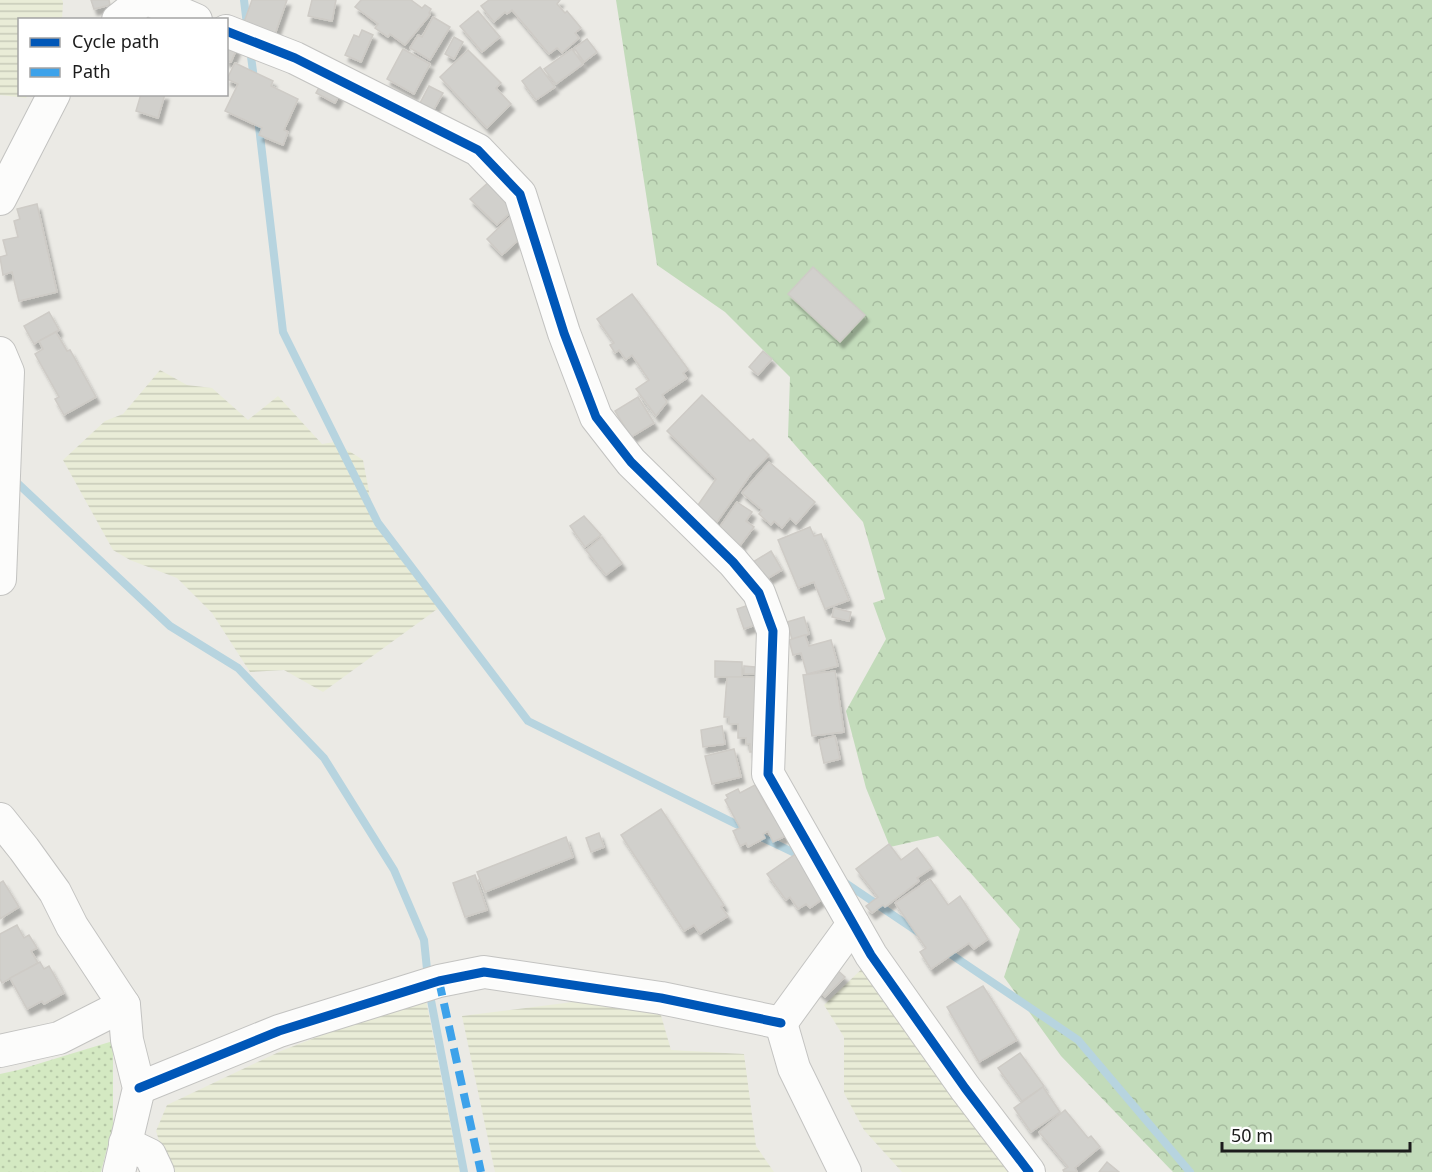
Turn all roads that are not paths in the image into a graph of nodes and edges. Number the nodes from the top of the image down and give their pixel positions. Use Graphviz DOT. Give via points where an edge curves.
graph roads {
  1 [pos="143,0"];
  2 [pos="150,0"];
  3 [pos="120,18"];
  4 [pos="191,18"];
  5 [pos="228,33"];
  6 [pos="53,96"];
  7 [pos="0,198"];
  8 [pos="0,353"];
  9 [pos="3,430"];
  10 [pos="0,579"];
  11 [pos="0,819"];
  12 [pos="853,924"];
  13 [pos="124,1005"];
  14 [pos="782,1023"];
  15 [pos="0,1051"];
  16 [pos="139,1088"];
  17 [pos="122,1158"];
  18 [pos="158,1172"];
  19 [pos="845,1172"];
  20 [pos="1029,1172"];
  1 -- 3 [label="street"];
  2 -- 4 [label="street"];
  5 -- 12 [label="street" via="295,58 478,150 520,194 564,333 596,417 631,462 733,562 759,593 773,631 768,774"];
  6 -- 7 [label="street"];
  8 -- 9 [label="street" via="8,372"];
  9 -- 10 [label="street"];
  11 -- 13 [label="street" via="55,892 72,926"];
  12 -- 14 [label="street"];
  12 -- 20 [label="street" via="965,1088"];
  13 -- 15 [label="street" via="59,1038"];
  13 -- 16 [label="street"];
  14 -- 16 [label="street" via="662,998 484,972 439,981 279,1031"];
  14 -- 19 [label="street" via="794,1068"];
  16 -- 17 [label="street"];
  17 -- 18 [label="street" via="150,1155"];
}
